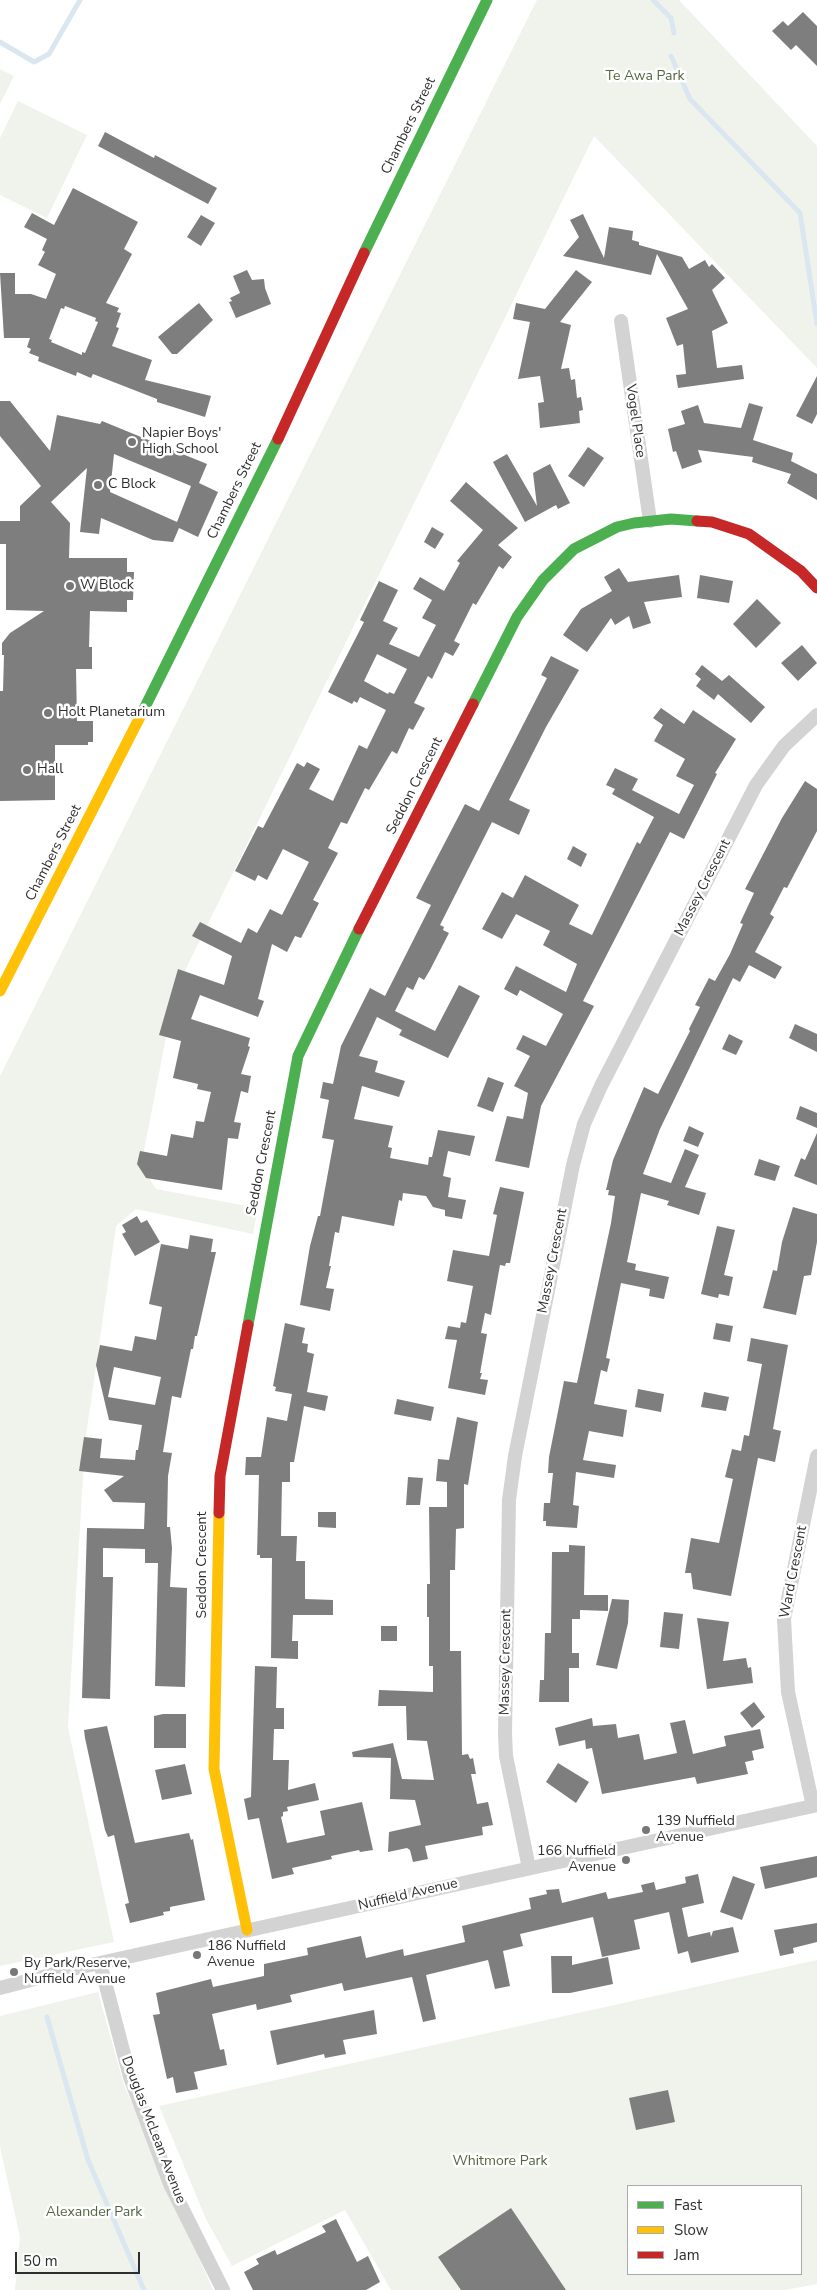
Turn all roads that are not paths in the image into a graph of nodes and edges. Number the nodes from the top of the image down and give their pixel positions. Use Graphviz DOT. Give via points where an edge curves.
graph roads {
  1 [pos="486,0"];
  2 [pos="621,321"];
  3 [pos="650,521"];
  4 [pos="817,588"];
  5 [pos="817,715"];
  6 [pos="0,991"];
  7 [pos="817,1456"];
  8 [pos="815,1806"];
  9 [pos="530,1868"];
  10 [pos="247,1930"];
  11 [pos="100,1963"];
  12 [pos="0,1988"];
  13 [pos="223,2290"];
  1 -- 6 [label="street, Chambers Street" via="291,412 138,722"];
  2 -- 3 [label="street, Vogel Place"];
  3 -- 4 [label="street, Seddon Crescent" via="712,522 749,534 782,554"];
  3 -- 10 [label="street, Seddon Crescent" via="617,527 574,550 556,564 526,603 338,969 298,1056 226,1430 220,1476 214,1768"];
  5 -- 9 [label="street, Massey Crescent" via="784,746 756,785 601,1086 584,1124 573,1164 509,1500 506,1756"];
  7 -- 8 [label="street, Ward Crescent" via="784,1619 788,1692"];
  8 -- 9 [label="street, Nuffield Avenue"];
  9 -- 10 [label="street, Nuffield Avenue"];
  10 -- 11 [label="street, Nuffield Avenue"];
  11 -- 12 [label="street, Nuffield Avenue"];
  11 -- 13 [label="street, Douglas McLean Avenue" via="130,2077 170,2184"];
}
